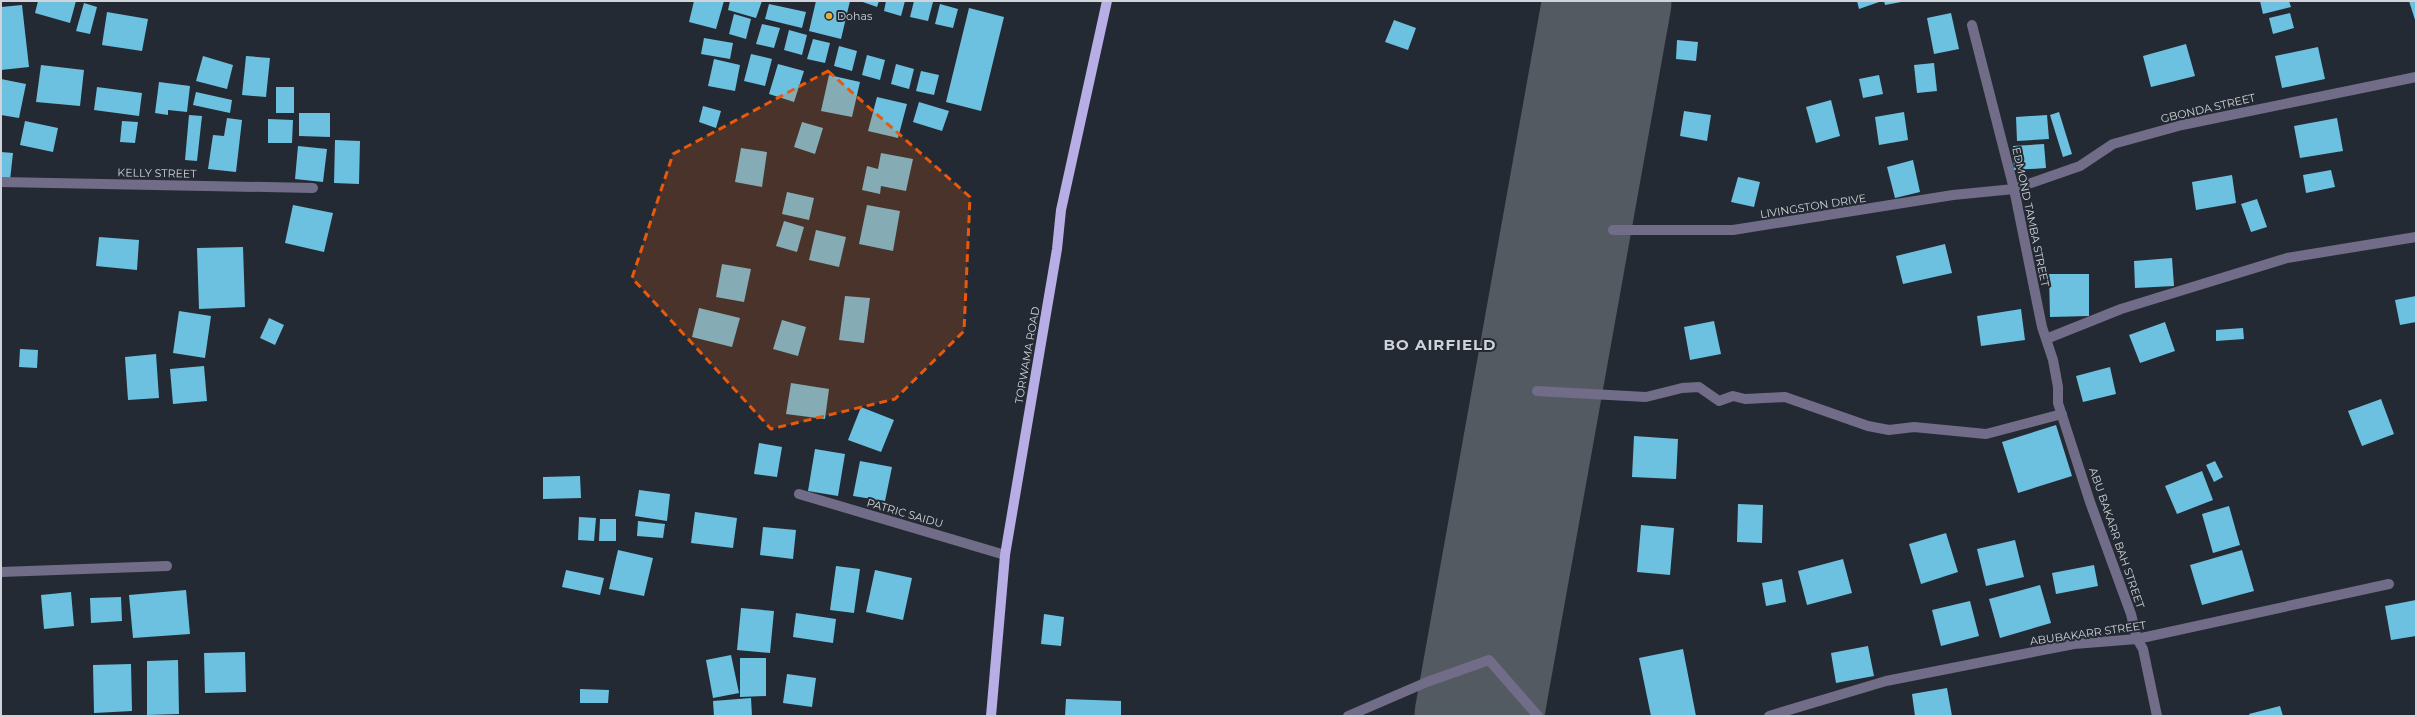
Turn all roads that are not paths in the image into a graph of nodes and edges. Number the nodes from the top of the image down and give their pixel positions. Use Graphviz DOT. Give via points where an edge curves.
graph roads {
  1 [pos="1106,1"];
  2 [pos="1972,25"];
  3 [pos="2416,76"];
  4 [pos="1,182"];
  5 [pos="313,188"];
  6 [pos="2014,189"];
  7 [pos="1613,230"];
  8 [pos="2416,237"];
  9 [pos="2046,339"];
  10 [pos="1537,391"];
  11 [pos="2062,414"];
  12 [pos="799,494"];
  13 [pos="1005,555"];
  14 [pos="168,566"];
  15 [pos="1,572"];
  16 [pos="2389,584"];
  17 [pos="2136,639"];
  18 [pos="991,716"];
  19 [pos="1348,716"];
  20 [pos="1538,716"];
  21 [pos="1768,716"];
  22 [pos="2157,716"];
  1 -- 13 [label="main road, TORWAMA ROAD" via="1061,210 1057,249"];
  2 -- 6 [label="street, EDMOND TAMBA STREET"];
  3 -- 6 [label="street, GBONDA STREET" via="2174,127 2113,144 2080,166"];
  4 -- 5 [label="street, KELLY STREET"];
  6 -- 7 [label="street, LIVINGSTON DRIVE" via="1953,195 1733,230"];
  6 -- 9 [label="street, EDMOND TAMBA STREET"];
  8 -- 9 [label="street" via="2287,258 2121,309"];
  9 -- 11 [label="street, EDMOND TAMBA STREET" via="2053,360"];
  10 -- 11 [label="street" via="1646,397 1682,388 1699,387 1719,401 1733,396 1745,399 1785,397 1868,426 1889,430 1914,427 1991,434"];
  11 -- 17 [label="street, ABU BAKARR BAH STREET" via="2090,502 2131,614"];
  12 -- 13 [label="street, PATRIC SAIDU"];
  13 -- 18 [label="main road, TORWAMA ROAD"];
  14 -- 15 [label="street"];
  16 -- 17 [label="street, ABUBAKARR STREET"];
  17 -- 21 [label="street, ABUBAKARR STREET" via="2074,644 1886,681"];
  17 -- 22 [label="street, ABU BAKARR BAH STREET" via="2143,649"];
  19 -- 20 [label="street" via="1427,682 1489,660"];
}
